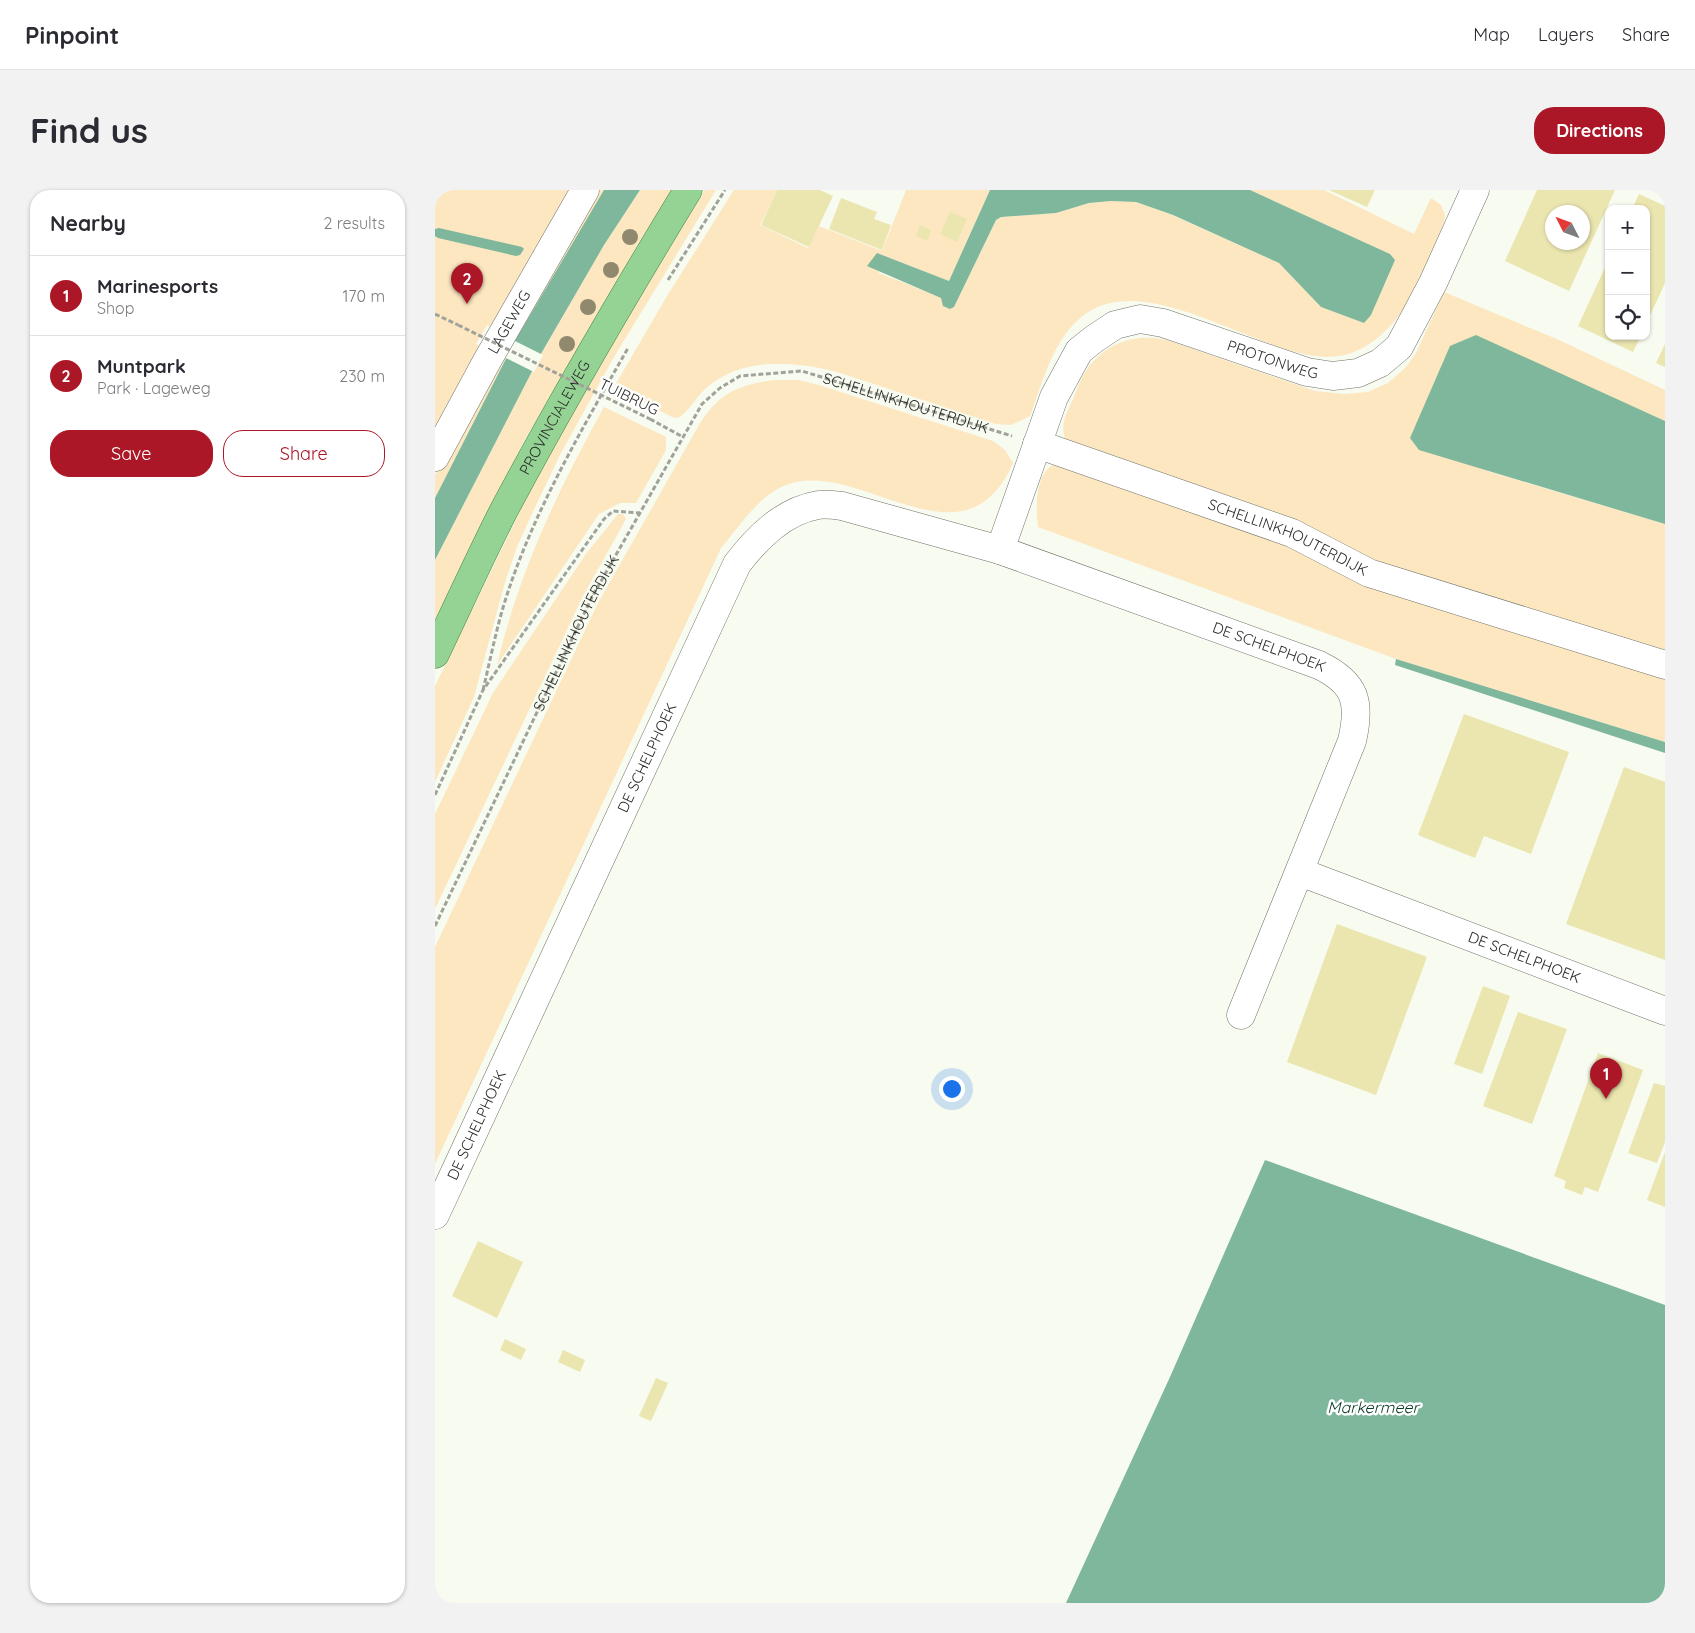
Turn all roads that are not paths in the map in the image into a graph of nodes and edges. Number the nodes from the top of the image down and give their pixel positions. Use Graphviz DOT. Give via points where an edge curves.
graph roads {
  1 [pos="585,190"];
  2 [pos="688,190"];
  3 [pos="1475,190"];
  4 [pos="1037,444"];
  5 [pos="435,457"];
  6 [pos="999,550"];
  7 [pos="435,654"];
  8 [pos="1665,665"];
  9 [pos="1300,872"];
  10 [pos="1665,1010"];
  11 [pos="1241,1015"];
  12 [pos="435,1215"];
  1 -- 5 [label="street, LAGEWEG"];
  2 -- 7 [label="main road, PROVINCIALEWEG" via="561,404 503,512"];
  3 -- 4 [label="street, PROTONWEG" via="1413,322 1399,347 1380,363 1358,373 1333,376 1307,372 1163,323 1141,319 1115,325 1079,351 1054,397"];
  4 -- 6 [label="street"];
  4 -- 8 [label="street, SCHELLINKHOUTERDIJK" via="1292,533 1369,573"];
  6 -- 9 [label="street, DE SCHELPHOEK" via="1319,665 1337,674 1349,686 1357,720 1353,741"];
  6 -- 12 [label="street, DE SCHELPHOEK" via="869,512 818,505 769,528 751,546 737,564"];
  9 -- 10 [label="street, DE SCHELPHOEK"];
  9 -- 11 [label="street, DE SCHELPHOEK"];
}
